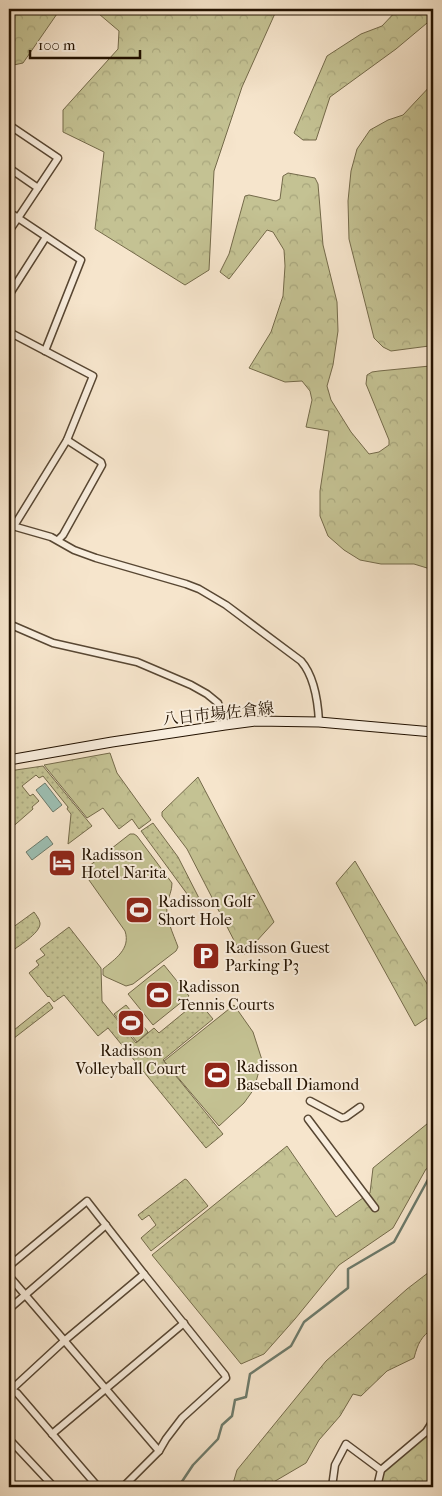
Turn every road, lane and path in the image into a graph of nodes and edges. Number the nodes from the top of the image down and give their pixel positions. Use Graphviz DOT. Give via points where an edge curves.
graph roads {
  1 [pos="9,125"];
  2 [pos="9,168"];
  3 [pos="38,188"];
  4 [pos="9,212"];
  5 [pos="18,218"];
  6 [pos="9,231"];
  7 [pos="46,237"];
  8 [pos="9,296"];
  9 [pos="9,332"];
  10 [pos="45,351"];
  11 [pos="67,440"];
  12 [pos="12,526"];
  13 [pos="58,540"];
  14 [pos="9,624"];
  15 [pos="319,722"];
  16 [pos="225,725"];
  17 [pos="433,732"];
  18 [pos="9,760"];
  19 [pos="310,1101"];
  20 [pos="360,1107"];
  21 [pos="308,1119"];
  22 [pos="375,1208"];
  23 [pos="106,1225"];
  24 [pos="9,1266"];
  25 [pos="144,1274"];
  26 [pos="9,1276"];
  27 [pos="25,1295"];
  28 [pos="9,1309"];
  29 [pos="184,1323"];
  30 [pos="64,1341"];
  31 [pos="10,1389"];
  32 [pos="105,1389"];
  33 [pos="433,1421"];
  34 [pos="52,1434"];
  35 [pos="9,1439"];
  36 [pos="159,1451"];
  37 [pos="381,1470"];
  38 [pos="54,1487"];
  39 [pos="98,1487"];
  40 [pos="123,1487"];
  41 [pos="332,1487"];
  42 [pos="377,1487"];
  1 -- 3 [label="street" via="58,158"];
  2 -- 3 [label="street"];
  3 -- 5 [label="street"];
  4 -- 5 [label="street"];
  5 -- 6 [label="street"];
  5 -- 7 [label="street"];
  7 -- 8 [label="street"];
  7 -- 10 [label="street" via="81,260"];
  9 -- 10 [label="street"];
  10 -- 11 [label="street" via="93,376"];
  11 -- 12 [label="street"];
  11 -- 13 [label="street" via="102,465"];
  12 -- 13 [label="street"];
  13 -- 15 [label="street" via="96,558 199,589 226,605 306,666 318,704"];
  14 -- 16 [label="street" via="53,642 136,662 191,685 218,703"];
  15 -- 16 [label="main road, 八日市場佐倉線" via="269,721"];
  15 -- 17 [label="main road, 八日市場佐倉線"];
  16 -- 18 [label="main road, 八日市場佐倉線"];
  19 -- 20 [label="street" via="342,1118"];
  21 -- 22 [label="street"];
  23 -- 24 [label="street" via="87,1201"];
  23 -- 25 [label="street"];
  23 -- 27 [label="street"];
  25 -- 29 [label="street"];
  25 -- 30 [label="street"];
  26 -- 27 [label="street"];
  27 -- 28 [label="street"];
  27 -- 30 [label="street"];
  29 -- 32 [label="street"];
  29 -- 36 [label="street" via="226,1378 182,1418"];
  30 -- 31 [label="street"];
  30 -- 32 [label="street"];
  31 -- 34 [label="street"];
  32 -- 34 [label="street"];
  32 -- 36 [label="street"];
  33 -- 37 [label="street" via="426,1432"];
  34 -- 39 [label="street"];
  35 -- 38 [label="street"];
  36 -- 40 [label="street"];
  37 -- 41 [label="street" via="346,1444 335,1464"];
  37 -- 42 [label="street"];
}
